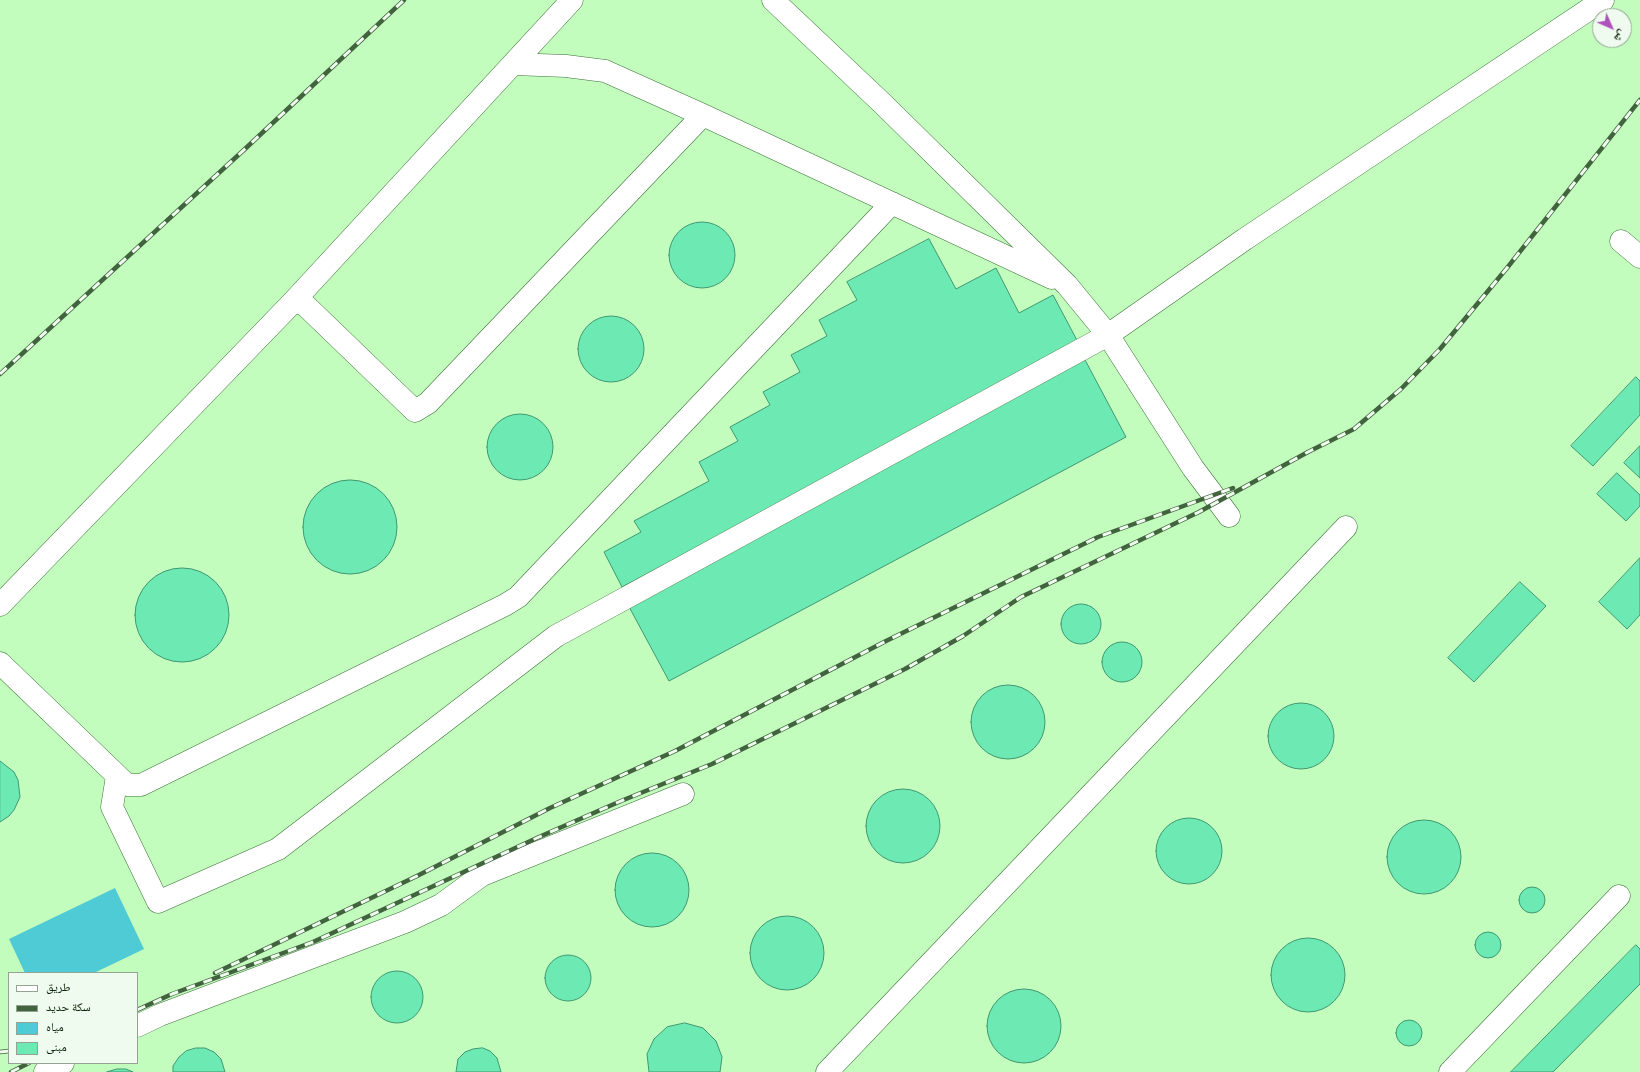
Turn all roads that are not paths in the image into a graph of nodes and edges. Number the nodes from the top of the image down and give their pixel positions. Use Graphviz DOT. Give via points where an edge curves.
graph roads {
  1 [pos="572,0"];
  2 [pos="773,0"];
  3 [pos="1603,0"];
  4 [pos="513,64"];
  5 [pos="703,114"];
  6 [pos="892,202"];
  7 [pos="1621,241"];
  8 [pos="1640,258"];
  9 [pos="1067,285"];
  10 [pos="292,303"];
  11 [pos="1108,335"];
  12 [pos="1228,516"];
  13 [pos="1346,527"];
  14 [pos="0,605"];
  15 [pos="0,663"];
  16 [pos="117,776"];
  17 [pos="683,794"];
  18 [pos="1619,896"];
  19 [pos="138,1026"];
  20 [pos="61,1064"];
  21 [pos="45,1072"];
  22 [pos="827,1072"];
  23 [pos="1450,1072"];
  1 -- 4 [label="lane"];
  2 -- 9 [label="lane"];
  3 -- 11 [label="lane" via="1245,239"];
  4 -- 5 [label="lane" via="566,66 605,71"];
  4 -- 10 [label="lane"];
  5 -- 6 [label="lane"];
  5 -- 10 [label="lane" via="428,403 415,411 303,303"];
  6 -- 9 [label="lane"];
  6 -- 16 [label="lane" via="518,597 141,785 127,785"];
  7 -- 8 [label="lane"];
  9 -- 11 [label="lane"];
  10 -- 14 [label="lane"];
  11 -- 12 [label="lane" via="1193,468"];
  11 -- 16 [label="lane" via="556,636 278,849 158,902 112,807"];
  13 -- 22 [label="lane"];
  15 -- 16 [label="lane"];
  17 -- 19 [label="lane" via="482,875 441,905 404,922"];
  18 -- 23 [label="lane"];
  20 -- 21 [label="lane"];
}
